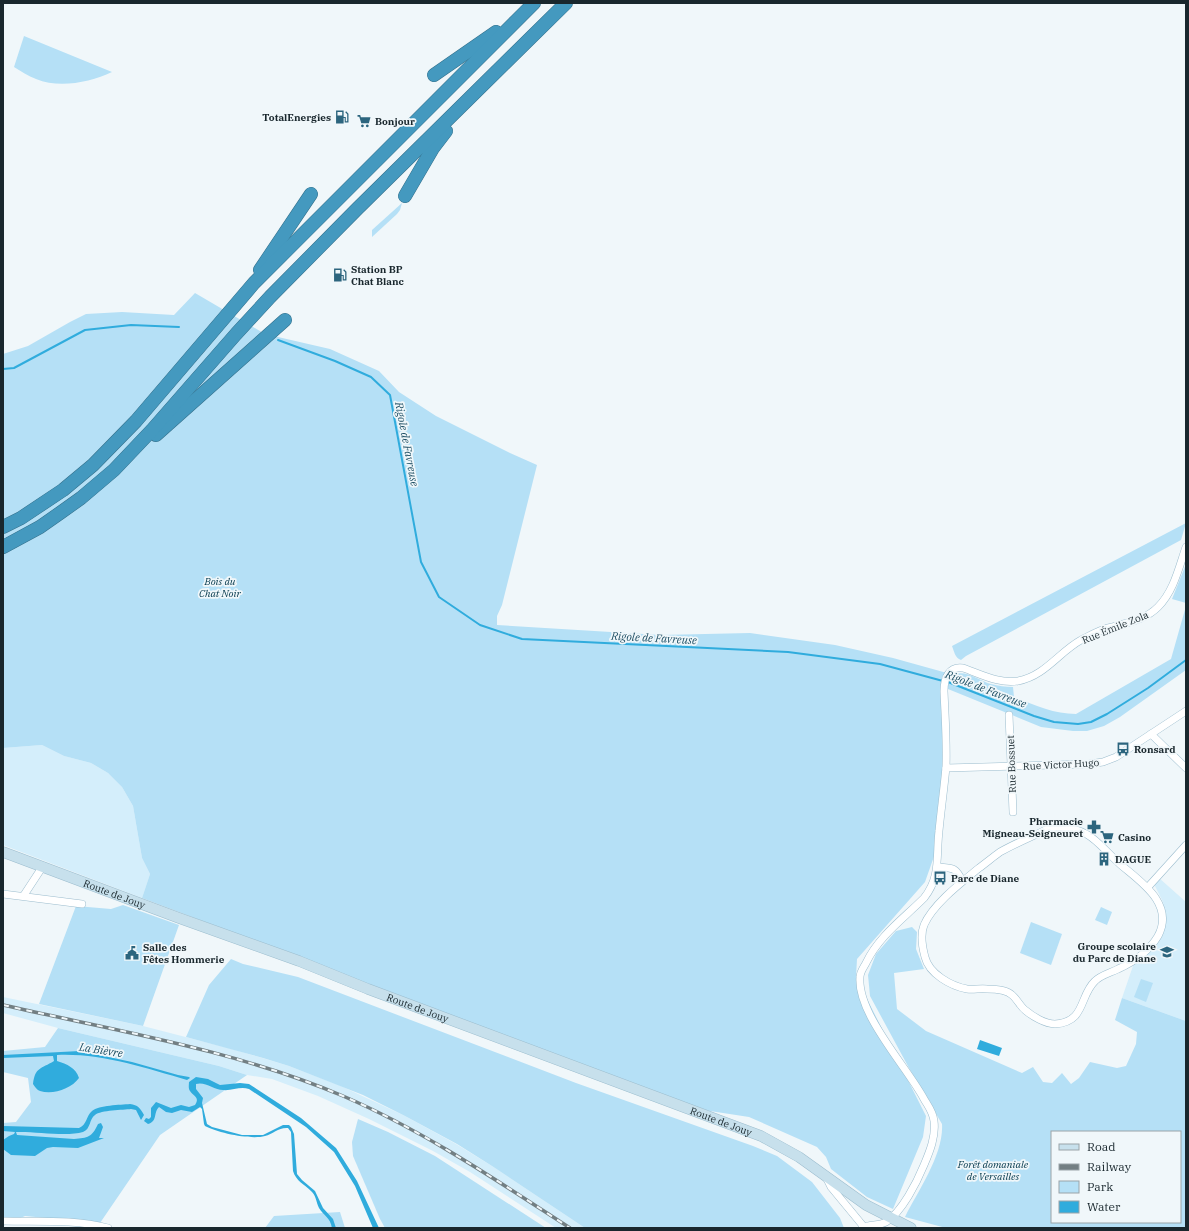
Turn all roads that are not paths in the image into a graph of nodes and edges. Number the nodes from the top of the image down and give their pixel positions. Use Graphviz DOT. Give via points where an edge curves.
graph roads {
  1 [pos="534,3"];
  2 [pos="566,3"];
  3 [pos="515,22"];
  4 [pos="434,75"];
  5 [pos="451,116"];
  6 [pos="311,194"];
  7 [pos="405,196"];
  8 [pos="254,283"];
  9 [pos="285,320"];
  10 [pos="127,456"];
  11 [pos="3,527"];
  12 [pos="3,547"];
  13 [pos="1186,547"];
  14 [pos="1186,711"];
  15 [pos="1009,715"];
  16 [pos="1151,734"];
  17 [pos="1010,767"];
  18 [pos="946,768"];
  19 [pos="1186,768"];
  20 [pos="1013,812"];
  21 [pos="1186,845"];
  22 [pos="3,852"];
  23 [pos="42,866"];
  24 [pos="938,867"];
  25 [pos="962,881"];
  26 [pos="1148,887"];
  27 [pos="3,894"];
  28 [pos="24,895"];
  29 [pos="82,904"];
  30 [pos="826,1177"];
  31 [pos="890,1219"];
  32 [pos="3,1221"];
  33 [pos="863,1227"];
  34 [pos="108,1228"];
  35 [pos="911,1228"];
  1 -- 3 [label="highway"];
  2 -- 5 [label="highway"];
  3 -- 4 [label="highway" via="503,27"];
  3 -- 8 [label="highway"];
  5 -- 7 [label="highway" via="449,127 433,148"];
  5 -- 10 [label="highway" via="270,297"];
  6 -- 8 [label="highway" via="261,268"];
  8 -- 11 [label="highway" via="136,421 93,465 63,490"];
  9 -- 10 [label="highway" via="141,449"];
  10 -- 12 [label="highway" via="97,485 60,513"];
  13 -- 18 [label="street, Rue Émile Zola" via="1170,591 1150,614 1080,640 1038,674 1011,682 956,668 946,678"];
  14 -- 16 [label="street, Rue Victor Hugo"];
  15 -- 17 [label="street, Rue Bossuet"];
  16 -- 17 [label="street, Rue Victor Hugo" via="1116,757 1103,762"];
  16 -- 19 [label="street"];
  17 -- 18 [label="street, Rue Victor Hugo"];
  17 -- 20 [label="street, Rue Bossuet"];
  18 -- 24 [label="street" via="937,848"];
  21 -- 26 [label="street"];
  22 -- 23 [label="main road, Route de Jouy"];
  23 -- 28 [label="street"];
  23 -- 30 [label="main road, Route de Jouy" via="760,1136 799,1157"];
  24 -- 25 [label="street" via="954,869"];
  24 -- 31 [label="street" via="930,891 882,938 871,952 860,976 862,998 867,1008 880,1033 920,1092 934,1120 935,1132 920,1175 899,1210"];
  25 -- 26 [label="street" via="998,853 1050,828 1058,827 1078,830 1090,836"];
  25 -- 26 [label="street" via="924,924 922,941 928,965 948,982 965,989 987,988 1012,994 1026,1010 1044,1022 1054,1024 1077,1014 1095,981 1145,953 1157,938 1161,928 1161,911"];
  27 -- 28 [label="street"];
  28 -- 29 [label="street"];
  30 -- 31 [label="main road, Route de Jouy"];
  30 -- 33 [label="street, Route de Jouy"];
  31 -- 33 [label="street" via="882,1224"];
  31 -- 35 [label="main road, Route de Jouy"];
  32 -- 34 [label="street" via="92,1224"];
}
